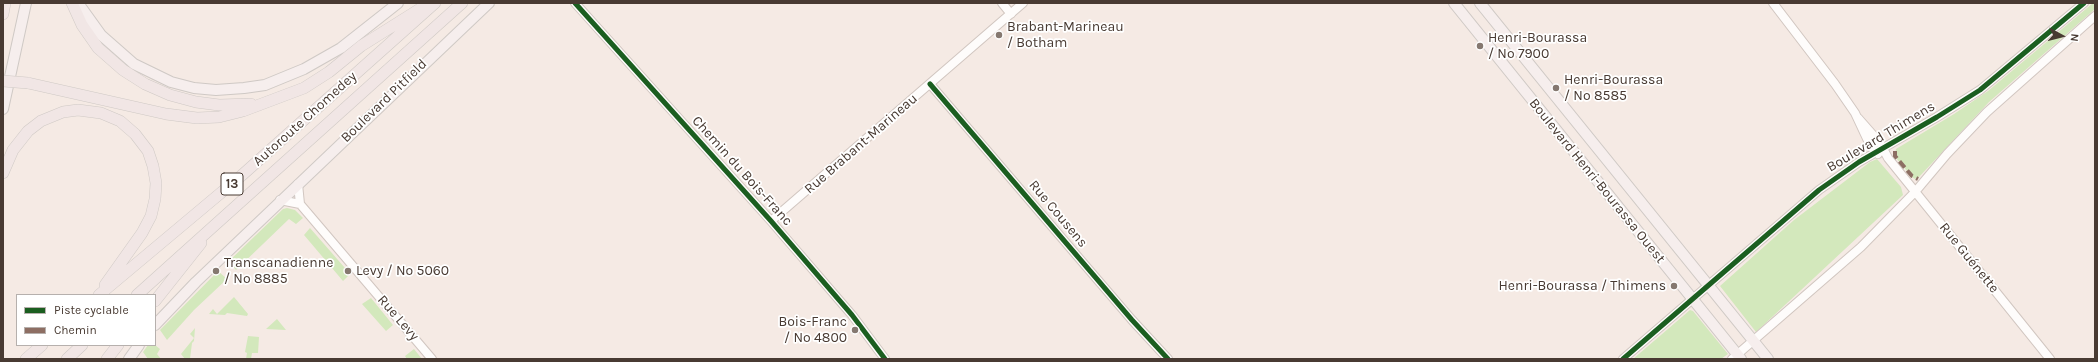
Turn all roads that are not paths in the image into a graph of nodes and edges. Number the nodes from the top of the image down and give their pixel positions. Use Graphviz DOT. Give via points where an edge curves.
graph roads {
  1 [pos="5,3"];
  2 [pos="26,3"];
  3 [pos="72,3"];
  4 [pos="78,3"];
  5 [pos="398,3"];
  6 [pos="429,3"];
  7 [pos="435,3"];
  8 [pos="462,3"];
  9 [pos="489,3"];
  10 [pos="575,3"];
  11 [pos="1002,3"];
  12 [pos="1023,3"];
  13 [pos="1454,3"];
  14 [pos="1480,3"];
  15 [pos="1773,3"];
  16 [pos="2084,3"];
  17 [pos="3,14"];
  18 [pos="1011,14"];
  19 [pos="2095,16"];
  20 [pos="3,81"];
  21 [pos="930,84"];
  22 [pos="268,102"];
  23 [pos="3,109"];
  24 [pos="1858,118"];
  25 [pos="1884,148"];
  26 [pos="1875,152"];
  27 [pos="1888,158"];
  28 [pos="3,173"];
  29 [pos="298,184"];
  30 [pos="1915,192"];
  31 [pos="280,200"];
  32 [pos="300,204"];
  33 [pos="771,221"];
  34 [pos="215,225"];
  35 [pos="1708,285"];
  36 [pos="99,294"];
  37 [pos="99,294"];
  38 [pos="138,294"];
  39 [pos="1693,299"];
  40 [pos="156,300"];
  41 [pos="156,324"];
  42 [pos="1753,341"];
  43 [pos="41,346"];
  44 [pos="81,346"];
  45 [pos="117,346"];
  46 [pos="138,346"];
  47 [pos="1737,358"];
  48 [pos="26,359"];
  49 [pos="67,359"];
  50 [pos="107,359"];
  51 [pos="129,359"];
  52 [pos="432,359"];
  53 [pos="885,359"];
  54 [pos="1168,359"];
  55 [pos="1623,359"];
  56 [pos="1768,359"];
  57 [pos="2050,359"];
  1 -- 17 [label="highway"];
  2 -- 23 [label="main road"];
  3 -- 22 [label="highway" via="82,25 98,48 144,84 170,95 201,103 230,105"];
  4 -- 5 [label="main road" via="101,35 128,60 163,78 194,88 225,90 270,83 304,69 353,39"];
  6 -- 22 [label="highway" via="361,46 314,83"];
  7 -- 36 [label="highway, Autoroute Chomedey / 13" via="247,171"];
  8 -- 34 [label="highway, Autoroute Chomedey / 13"];
  9 -- 29 [label="main road, Boulevard Pitfield"];
  10 -- 33 [label="street, Chemin du Bois-Franc"];
  11 -- 18 [label="street"];
  12 -- 18 [label="street, Rue Brabant-Marineau"];
  13 -- 39 [label="main road, Boulevard Henri-Bourassa Ouest"];
  14 -- 35 [label="main road, Boulevard Henri-Bourassa Ouest"];
  15 -- 24 [label="street, Rue Guénette" via="1832,79"];
  16 -- 25 [label="street, Boulevard Thimens" via="1980,90"];
  18 -- 21 [label="street, Rue Brabant-Marineau"];
  19 -- 30 [label="street" via="1984,115"];
  20 -- 22 [label="highway, bridge" via="28,83 160,113 191,117 219,117"];
  21 -- 33 [label="street, Rue Brabant-Marineau"];
  21 -- 54 [label="street, Rue Cousens"];
  24 -- 25 [label="street, Rue Guénette"];
  24 -- 26 [label="street, Rue Guénette"];
  25 -- 26 [label="street, Boulevard Thimens"];
  25 -- 27 [label="street, Rue Guénette"];
  26 -- 27 [label="street, Rue Guénette"];
  26 -- 35 [label="street, Boulevard Thimens" via="1819,190"];
  27 -- 30 [label="street, Rue Guénette"];
  28 -- 37 [label="highway" via="13,150 25,134 41,121 63,112 85,111 107,115 125,125 140,139 148,151 155,174 153,208 138,240"];
  29 -- 31 [label="main road, Boulevard Pitfield"];
  29 -- 32 [label="street"];
  30 -- 42 [label="street" via="1861,247"];
  30 -- 57 [label="street, Rue Guénette"];
  31 -- 32 [label="street"];
  31 -- 41 [label="main road, Boulevard Pitfield"];
  32 -- 52 [label="street, Rue Levy"];
  33 -- 53 [label="street, Chemin du Bois-Franc" via="852,315"];
  34 -- 38 [label="highway, Autoroute Chomedey / 13"];
  34 -- 40 [label="highway"];
  35 -- 39 [label="street, Boulevard Thimens"];
  35 -- 42 [label="main road, Boulevard Henri-Bourassa Ouest"];
  39 -- 47 [label="main road, Boulevard Henri-Bourassa Ouest"];
  39 -- 55 [label="street, Boulevard Thimens"];
  42 -- 47 [label="street"];
  42 -- 56 [label="main road, Boulevard Henri-Bourassa Ouest"];
  43 -- 48 [label="highway"];
  44 -- 49 [label="highway"];
  45 -- 50 [label="highway"];
  46 -- 51 [label="main road"];
}
